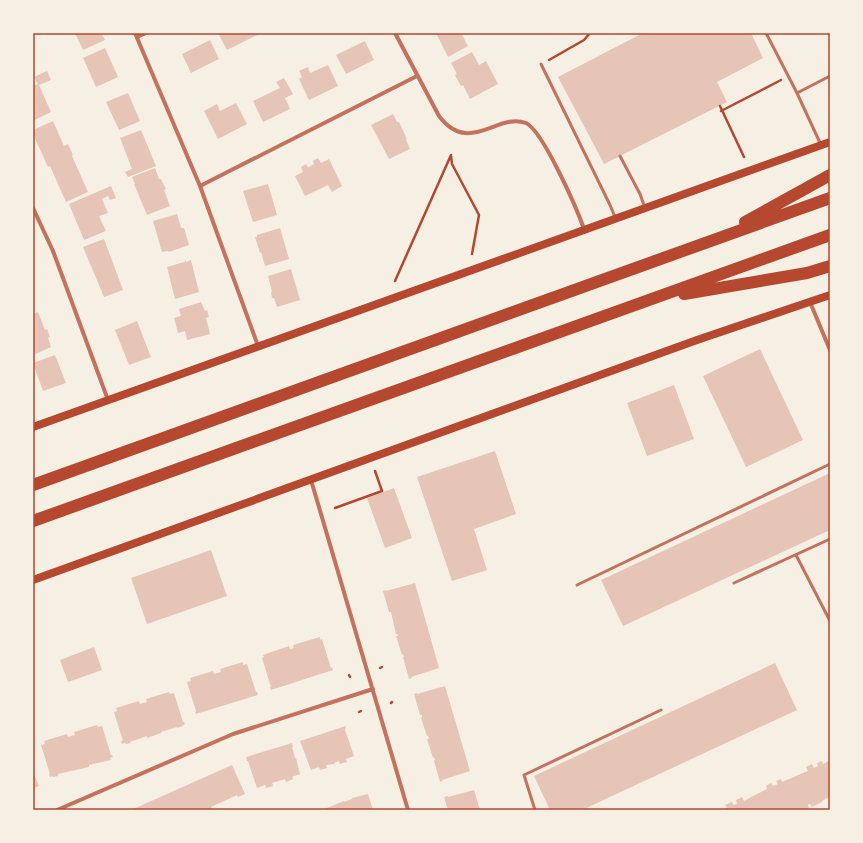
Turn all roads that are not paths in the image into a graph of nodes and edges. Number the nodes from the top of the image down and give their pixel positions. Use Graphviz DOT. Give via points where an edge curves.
graph roads {
  1 [pos="146,33"];
  2 [pos="395,33"];
  3 [pos="766,33"];
  4 [pos="136,35"];
  5 [pos="541,64"];
  6 [pos="417,76"];
  7 [pos="830,76"];
  8 [pos="797,93"];
  9 [pos="830,142"];
  10 [pos="821,145"];
  11 [pos="620,156"];
  12 [pos="830,175"];
  13 [pos="200,186"];
  14 [pos="830,198"];
  15 [pos="33,208"];
  16 [pos="646,208"];
  17 [pos="615,218"];
  18 [pos="584,229"];
  19 [pos="830,235"];
  20 [pos="714,239"];
  21 [pos="830,266"];
  22 [pos="830,295"];
  23 [pos="654,299"];
  24 [pos="810,302"];
  25 [pos="258,346"];
  26 [pos="830,350"];
  27 [pos="108,400"];
  28 [pos="33,427"];
  29 [pos="830,464"];
  30 [pos="311,480"];
  31 [pos="33,485"];
  32 [pos="33,521"];
  33 [pos="830,539"];
  34 [pos="796,554"];
  35 [pos="33,580"];
  36 [pos="734,583"];
  37 [pos="577,585"];
  38 [pos="830,621"];
  39 [pos="373,689"];
  40 [pos="662,710"];
  41 [pos="57,810"];
  42 [pos="408,810"];
  43 [pos="535,810"];
  1 -- 4 [label="street"];
  2 -- 6 [label="street"];
  3 -- 8 [label="lane"];
  4 -- 13 [label="street"];
  5 -- 17 [label="lane"];
  6 -- 13 [label="street"];
  6 -- 18 [label="street" via="439,116 445,124 456,131 478,132 514,122 521,122 533,128 573,201"];
  7 -- 8 [label="lane"];
  8 -- 10 [label="lane"];
  9 -- 10 [label="main road"];
  10 -- 16 [label="main road"];
  11 -- 16 [label="lane"];
  12 -- 20 [label="highway"];
  13 -- 25 [label="street"];
  14 -- 20 [label="highway"];
  15 -- 27 [label="street" via="53,251"];
  16 -- 17 [label="main road"];
  17 -- 18 [label="main road"];
  18 -- 25 [label="main road"];
  19 -- 23 [label="highway"];
  20 -- 31 [label="highway"];
  21 -- 23 [label="highway" via="807,273"];
  22 -- 24 [label="main road"];
  23 -- 32 [label="highway"];
  24 -- 26 [label="street"];
  24 -- 30 [label="main road" via="696,340"];
  25 -- 27 [label="main road"];
  27 -- 28 [label="main road"];
  29 -- 37 [label="lane"];
  30 -- 35 [label="main road"];
  30 -- 39 [label="street"];
  33 -- 34 [label="lane"];
  34 -- 36 [label="lane"];
  34 -- 38 [label="lane"];
  39 -- 41 [label="street" via="221,739"];
  39 -- 42 [label="street"];
  40 -- 43 [label="lane" via="524,775"];
}
